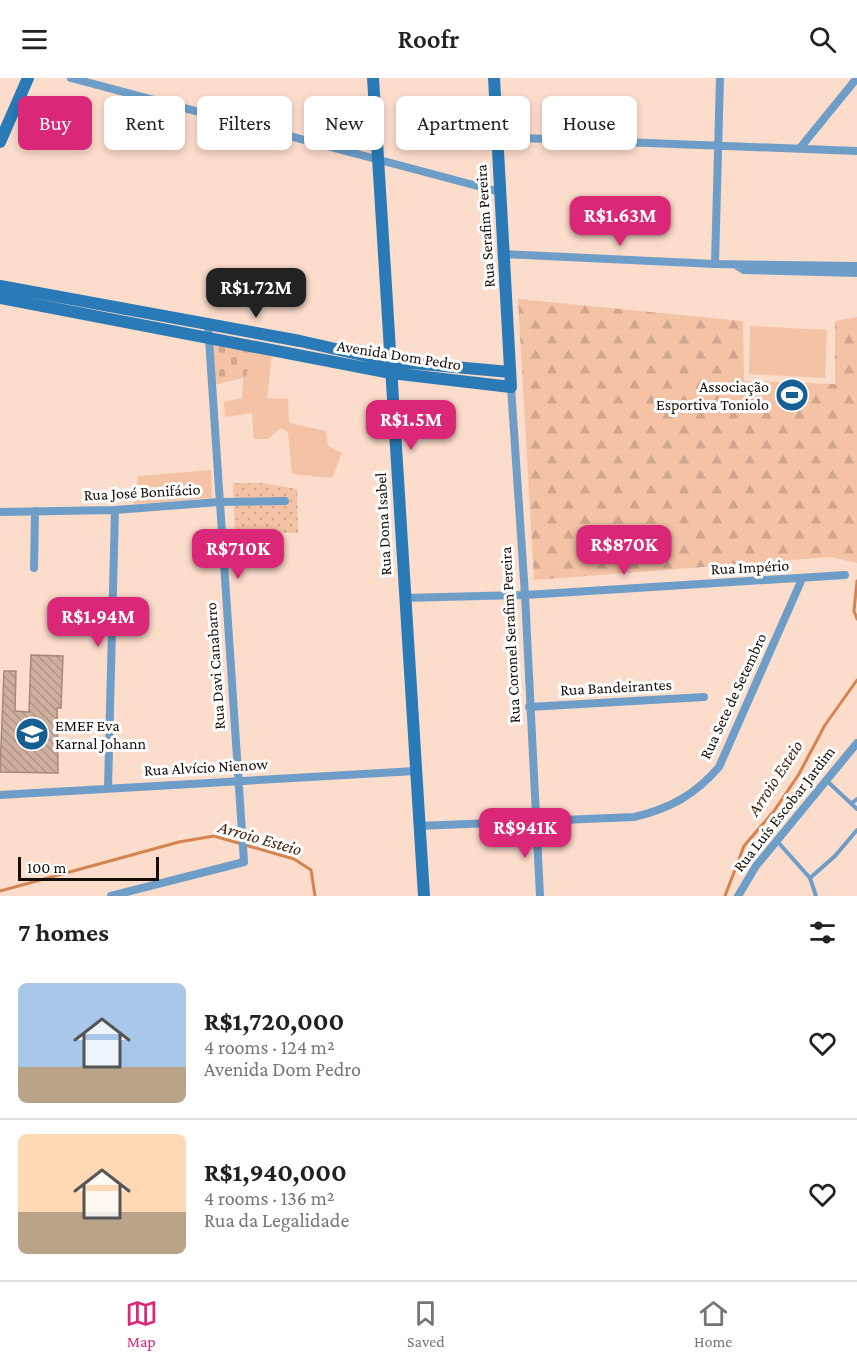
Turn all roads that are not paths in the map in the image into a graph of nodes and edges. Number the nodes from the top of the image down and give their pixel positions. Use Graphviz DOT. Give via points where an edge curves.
graph roads {
  1 [pos="28,78"];
  2 [pos="71,78"];
  3 [pos="373,78"];
  4 [pos="494,78"];
  5 [pos="720,78"];
  6 [pos="857,78"];
  7 [pos="494,96"];
  8 [pos="530,138"];
  9 [pos="0,142"];
  10 [pos="719,146"];
  11 [pos="800,148"];
  12 [pos="496,150"];
  13 [pos="857,151"];
  14 [pos="377,160"];
  15 [pos="500,192"];
  16 [pos="503,254"];
  17 [pos="715,264"];
  18 [pos="736,265"];
  19 [pos="857,266"];
  20 [pos="857,273"];
  21 [pos="0,286"];
  22 [pos="0,298"];
  23 [pos="36,298"];
  24 [pos="173,324"];
  25 [pos="208,324"];
  26 [pos="208,338"];
  27 [pos="252,340"];
  28 [pos="300,341"];
  29 [pos="298,355"];
  30 [pos="345,358"];
  31 [pos="390,367"];
  32 [pos="510,372"];
  33 [pos="511,387"];
  34 [pos="285,501"];
  35 [pos="219,502"];
  36 [pos="115,510"];
  37 [pos="35,511"];
  38 [pos="0,512"];
  39 [pos="34,568"];
  40 [pos="844,575"];
  41 [pos="802,579"];
  42 [pos="525,595"];
  43 [pos="404,598"];
  44 [pos="704,697"];
  45 [pos="530,707"];
  46 [pos="857,743"];
  47 [pos="415,771"];
  48 [pos="239,779"];
  49 [pos="826,780"];
  50 [pos="108,788"];
  51 [pos="0,795"];
  52 [pos="857,799"];
  53 [pos="852,803"];
  54 [pos="857,809"];
  55 [pos="536,821"];
  56 [pos="418,826"];
  57 [pos="857,830"];
  58 [pos="777,840"];
  59 [pos="810,878"];
  60 [pos="111,896"];
  61 [pos="424,896"];
  62 [pos="540,896"];
  63 [pos="738,896"];
  64 [pos="816,896"];
  1 -- 9 [label="street"];
  2 -- 14 [label="street"];
  3 -- 14 [label="street, Rua Dona Isabel"];
  4 -- 7 [label="street, Rua Serafim Pereira"];
  5 -- 10 [label="street"];
  6 -- 11 [label="street"];
  8 -- 10 [label="street"];
  10 -- 11 [label="street"];
  10 -- 17 [label="street"];
  11 -- 13 [label="street"];
  12 -- 15 [label="street, Rua Serafim Pereira"];
  14 -- 15 [label="street"];
  14 -- 31 [label="street, Rua Dona Isabel"];
  15 -- 16 [label="street, Rua Serafim Pereira"];
  16 -- 17 [label="street"];
  16 -- 32 [label="street, Rua Serafim Pereira"];
  17 -- 18 [label="street"];
  18 -- 19 [label="street"];
  18 -- 20 [label="street" via="744,270"];
  21 -- 23 [label="street, Avenida Dom Pedro"];
  22 -- 23 [label="street, Avenida Dom Pedro"];
  23 -- 24 [label="street, Avenida Dom Pedro"];
  24 -- 25 [label="street, Avenida Dom Pedro"];
  24 -- 26 [label="street, Avenida Dom Pedro"];
  25 -- 26 [label="street, Rua Davi Canabarro"];
  25 -- 27 [label="street, Avenida Dom Pedro"];
  26 -- 27 [label="street, Avenida Dom Pedro"];
  26 -- 35 [label="street, Rua Davi Canabarro"];
  27 -- 28 [label="street, Avenida Dom Pedro"];
  27 -- 29 [label="street, Avenida Dom Pedro"];
  28 -- 29 [label="street"];
  28 -- 30 [label="street, Avenida Dom Pedro"];
  29 -- 30 [label="street, Avenida Dom Pedro"];
  30 -- 31 [label="street, Avenida Dom Pedro"];
  31 -- 32 [label="street, Avenida Dom Pedro"];
  31 -- 33 [label="street, Avenida Dom Pedro"];
  31 -- 43 [label="street, Rua Dona Isabel"];
  32 -- 33 [label="street, Rua Coronel Serafim Pereira"];
  33 -- 42 [label="street, Rua Coronel Serafim Pereira"];
  34 -- 35 [label="street, Rua José Bonifácio"];
  35 -- 36 [label="street, Rua José Bonifácio"];
  35 -- 48 [label="street, Rua Davi Canabarro"];
  36 -- 37 [label="street, Rua José Bonifácio"];
  36 -- 50 [label="street"];
  37 -- 38 [label="street, Rua José Bonifácio"];
  37 -- 39 [label="street"];
  40 -- 41 [label="street, Rua Império"];
  41 -- 42 [label="street, Rua Império"];
  41 -- 55 [label="street, Rua Sete de Setembro" via="719,767 701,788 660,811 634,817"];
  42 -- 43 [label="street, Rua Império"];
  42 -- 45 [label="street, Rua Coronel Serafim Pereira"];
  43 -- 47 [label="street, Rua Dona Isabel"];
  44 -- 45 [label="street, Rua Bandeirantes"];
  45 -- 55 [label="street, Rua Coronel Serafim Pereira"];
  46 -- 49 [label="street, Rua Luís Escobar Jardim"];
  47 -- 48 [label="street, Rua Alvício Nienow"];
  47 -- 56 [label="street, Rua Dona Isabel"];
  48 -- 50 [label="street, Rua Alvício Nienow"];
  48 -- 60 [label="street, Rua Davi Canabarro" via="244,862"];
  49 -- 53 [label="lane"];
  49 -- 58 [label="street, Rua Luís Escobar Jardim"];
  50 -- 51 [label="street, Rua Alvício Nienow"];
  52 -- 53 [label="lane"];
  53 -- 54 [label="lane"];
  55 -- 56 [label="street, Rua Sete de Setembro"];
  55 -- 62 [label="street, Rua Coronel Serafim Pereira"];
  56 -- 61 [label="street, Rua Dona Isabel"];
  57 -- 59 [label="lane"];
  58 -- 59 [label="lane"];
  58 -- 63 [label="street, Rua Luís Escobar Jardim"];
  59 -- 64 [label="lane"];
}
